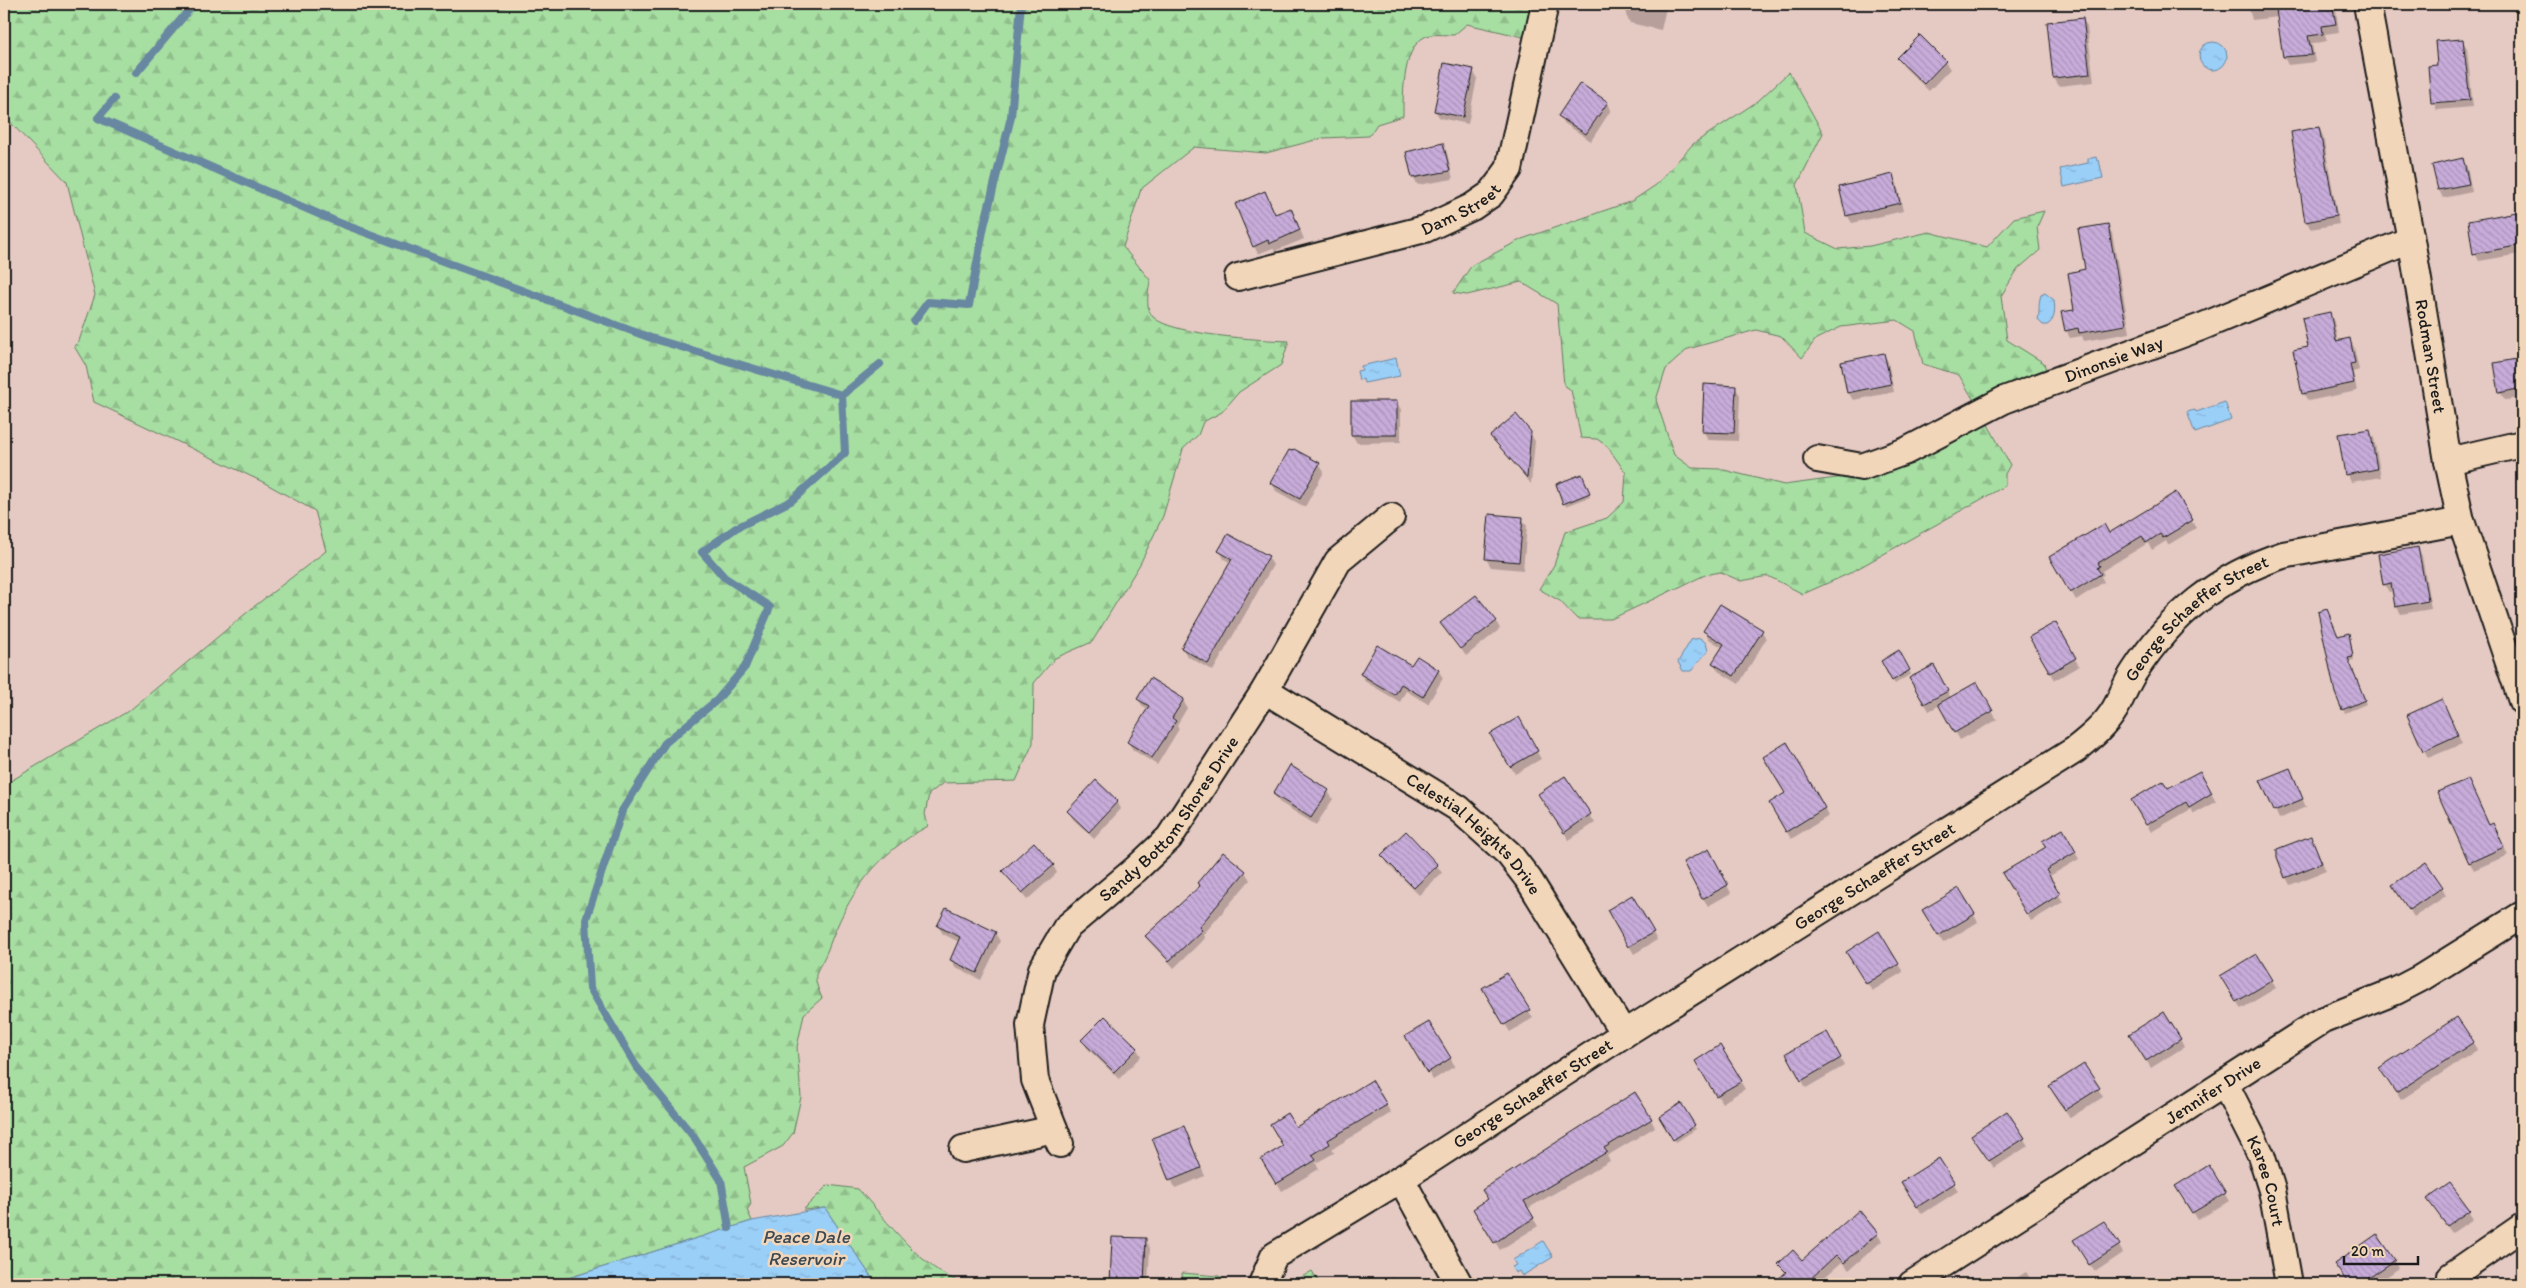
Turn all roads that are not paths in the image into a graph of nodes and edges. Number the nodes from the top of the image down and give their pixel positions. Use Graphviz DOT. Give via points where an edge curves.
graph roads {
  1 [pos="1545,4"];
  2 [pos="2367,4"];
  3 [pos="2410,240"];
  4 [pos="1238,277"];
  5 [pos="2522,444"];
  6 [pos="1817,459"];
  7 [pos="2448,461"];
  8 [pos="1391,517"];
  9 [pos="2461,520"];
  10 [pos="1265,690"];
  11 [pos="2522,701"];
  12 [pos="2522,915"];
  13 [pos="1624,1034"];
  14 [pos="2225,1084"];
  15 [pos="963,1149"];
  16 [pos="1401,1179"];
  17 [pos="2522,1227"];
  18 [pos="2451,1276"];
  19 [pos="1262,1284"];
  20 [pos="1459,1284"];
  21 [pos="1912,1284"];
  22 [pos="2289,1284"];
  1 -- 4 [label="street, Dam Street" via="1509,169 1491,194 1472,207 1424,229"];
  2 -- 3 [label="street, Rodman Street"];
  3 -- 6 [label="street, Dinonsie Way" via="2201,327 2004,400 1906,451 1862,466"];
  3 -- 7 [label="street, Rodman Street"];
  5 -- 7 [label="street"];
  7 -- 9 [label="street, Rodman Street"];
  8 -- 10 [label="street, Sandy Bottom Shores Drive" via="1338,561"];
  9 -- 11 [label="street, Rodman Street"];
  9 -- 13 [label="street, George Schaeffer Street" via="2282,555 2222,581 2178,617 2148,650 2114,710 2096,733 2075,750"];
  10 -- 13 [label="street, Celestial Heights Drive" via="1458,808 1483,829 1509,854 1529,880"];
  10 -- 15 [label="street, Sandy Bottom Shores Drive" via="1169,838 1066,928 1042,969 1030,1025 1035,1080 1057,1137"];
  12 -- 14 [label="street, Jennifer Drive" via="2421,978 2324,1020"];
  13 -- 16 [label="street, George Schaeffer Street"];
  14 -- 21 [label="street, Jennifer Drive"];
  14 -- 22 [label="street, Karee Court" via="2261,1155 2272,1190"];
  16 -- 19 [label="street, George Schaeffer Street" via="1274,1256"];
  16 -- 20 [label="street"];
  17 -- 18 [label="street"];
}
